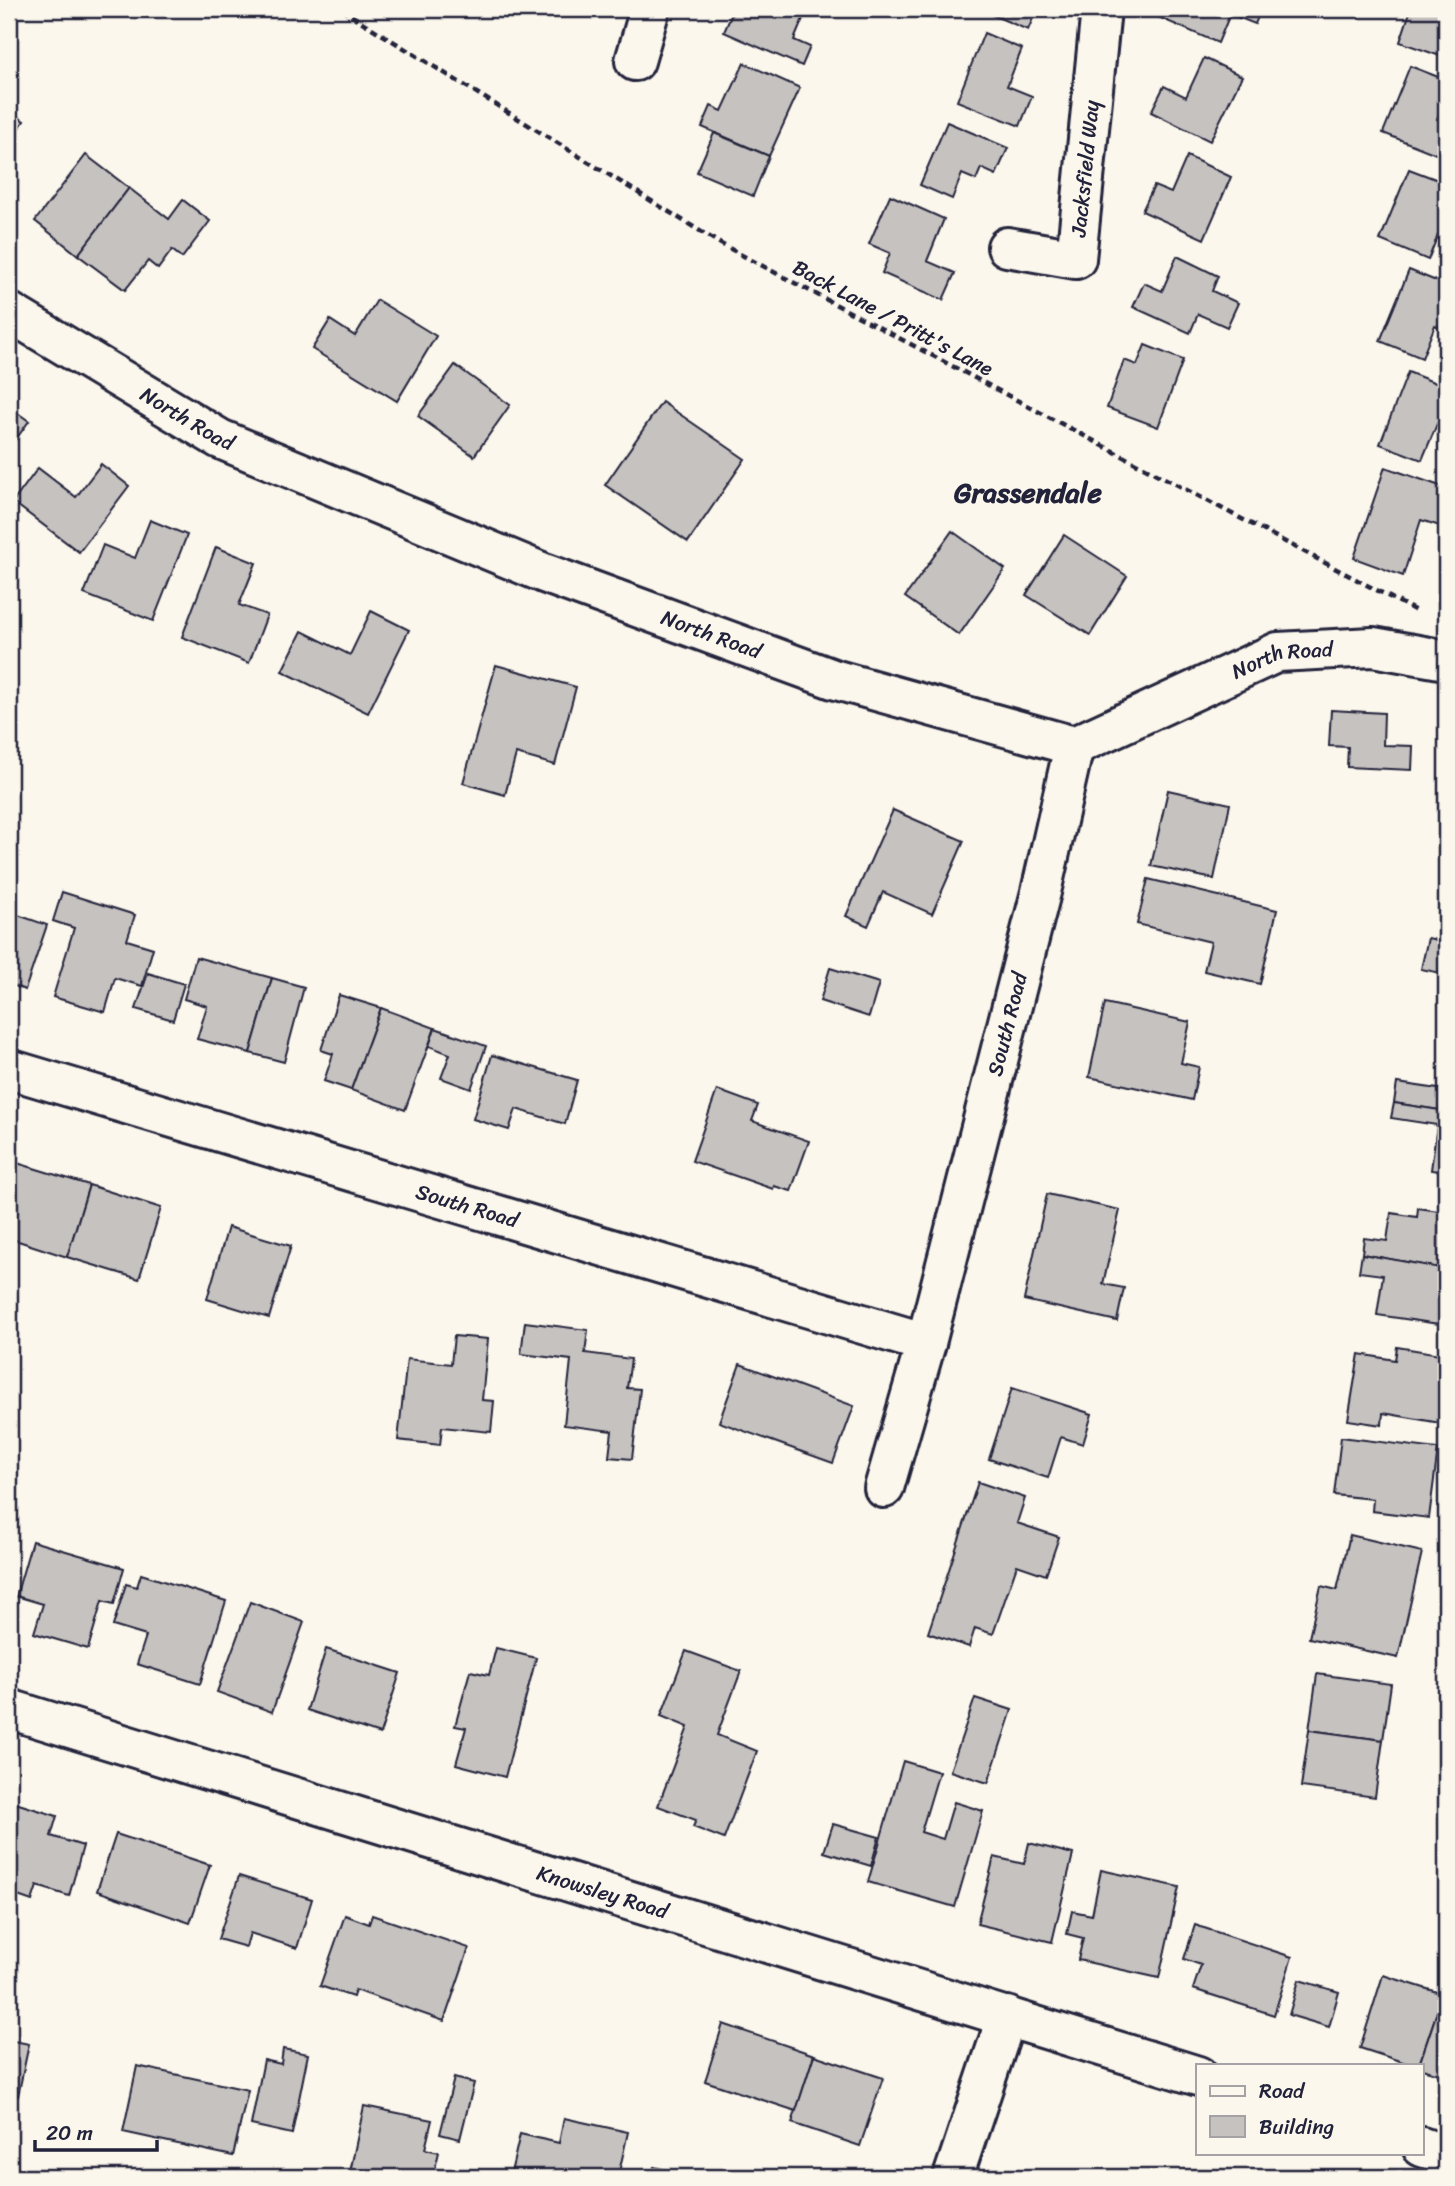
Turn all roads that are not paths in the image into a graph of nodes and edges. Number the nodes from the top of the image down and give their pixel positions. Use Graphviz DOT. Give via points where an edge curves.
graph roads {
  1 [pos="650,9"];
  2 [pos="1101,9"];
  3 [pos="635,61"];
  4 [pos="1007,247"];
  5 [pos="9,312"];
  6 [pos="1446,660"];
  7 [pos="1074,746"];
  8 [pos="9,1069"];
  9 [pos="926,1343"];
  10 [pos="884,1488"];
  11 [pos="9,1709"];
  12 [pos="1007,2016"];
  13 [pos="1196,2075"];
  14 [pos="1424,2148"];
  15 [pos="1446,2155"];
  16 [pos="953,2177"];
  1 -- 3 [label="street"];
  2 -- 4 [label="street, Jacksfield Way" via="1076,259"];
  5 -- 7 [label="street, North Road" via="220,439 531,568 833,679"];
  6 -- 7 [label="street, North Road" via="1373,647 1278,652"];
  7 -- 9 [label="street, South Road"];
  8 -- 9 [label="street, South Road"];
  9 -- 10 [label="street, South Road"];
  11 -- 12 [label="street, Knowsley Road"];
  12 -- 13 [label="street, Knowsley Road"];
  12 -- 16 [label="street"];
  14 -- 15 [label="street"];
}
